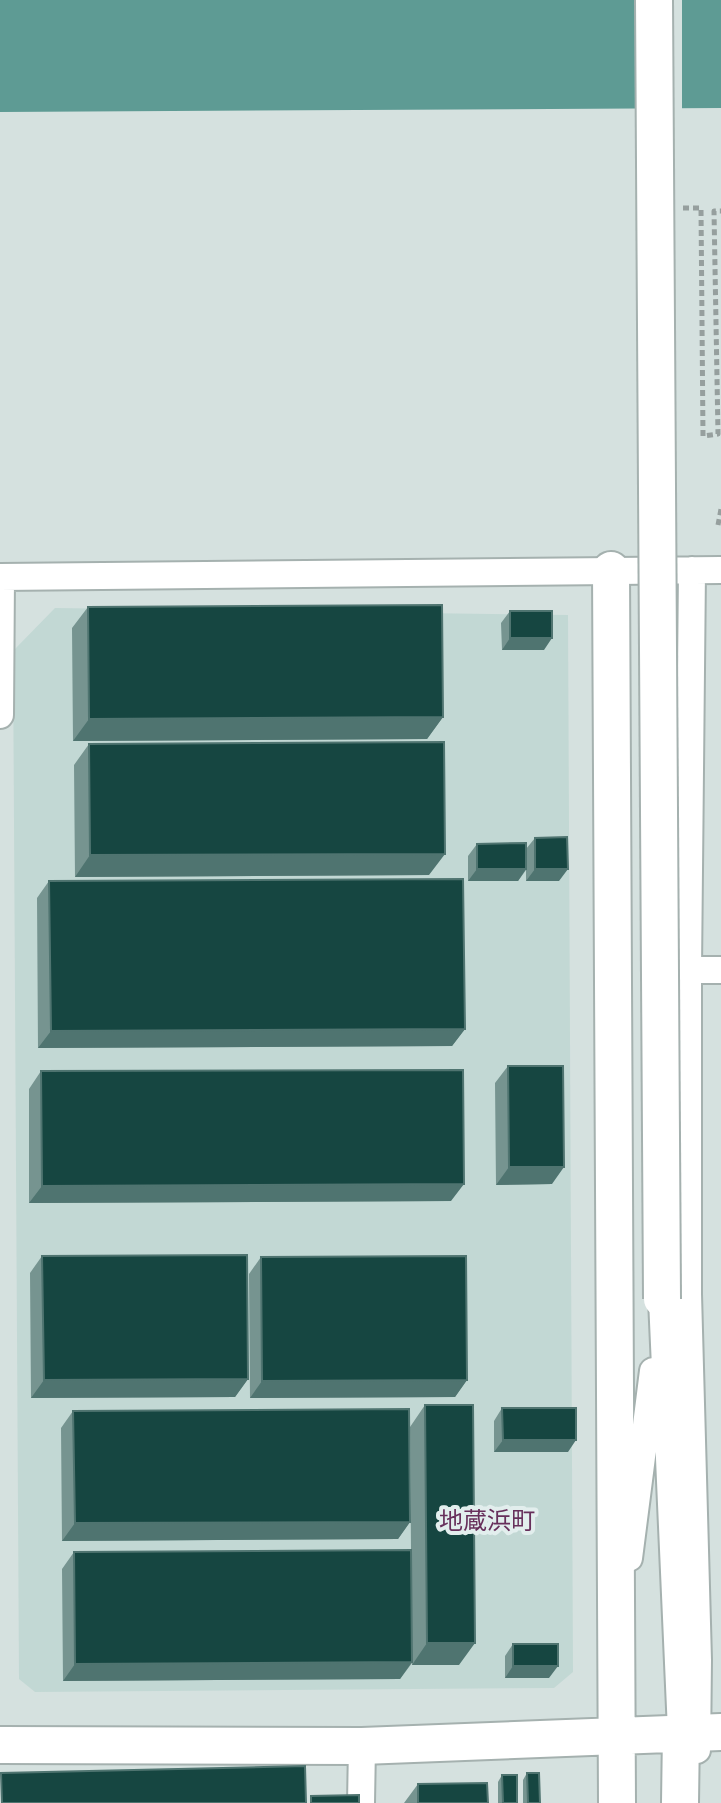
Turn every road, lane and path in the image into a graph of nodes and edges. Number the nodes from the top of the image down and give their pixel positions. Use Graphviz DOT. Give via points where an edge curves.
graph roads {
  1 [pos="654,0"];
  2 [pos="677,201"];
  3 [pos="721,211"];
  4 [pos="721,509"];
  5 [pos="718,525"];
  6 [pos="611,570"];
  7 [pos="692,570"];
  8 [pos="721,570"];
  9 [pos="1,577"];
  10 [pos="0,715"];
  11 [pos="688,970"];
  12 [pos="721,970"];
  13 [pos="662,1299"];
  14 [pos="616,1661"];
  15 [pos="700,1733"];
  16 [pos="616,1735"];
  17 [pos="0,1745"];
  18 [pos="362,1746"];
  19 [pos="361,1803"];
  20 [pos="617,1803"];
  21 [pos="680,1803"];
  22 [pos="696,1803"];
  1 -- 13 [label="street, bridge"];
  2 -- 3 [label="path" via="678,208 701,208 703,436 718,434 714,211"];
  4 -- 5 [label="path"];
  6 -- 7 [label="street"];
  6 -- 9 [label="street"];
  6 -- 14 [label="street"];
  7 -- 8 [label="street"];
  7 -- 11 [label="street"];
  9 -- 10 [label="street"];
  11 -- 12 [label="street"];
  11 -- 15 [label="street" via="688,1294"];
  13 -- 14 [label="street"];
  13 -- 15 [label="street"];
  14 -- 16 [label="street"];
  15 -- 16 [label="street"];
  15 -- 21 [label="street"];
  15 -- 22 [label="street"];
  16 -- 18 [label="street"];
  16 -- 20 [label="street"];
  17 -- 18 [label="street"];
  18 -- 19 [label="street"];
}
